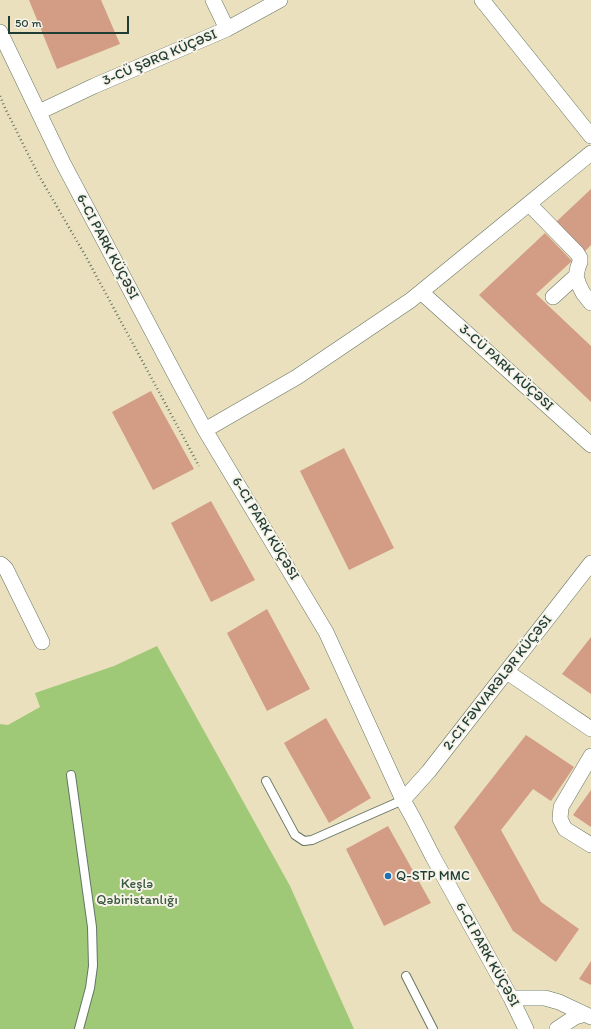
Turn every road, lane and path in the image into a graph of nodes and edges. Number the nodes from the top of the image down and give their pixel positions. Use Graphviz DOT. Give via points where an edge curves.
graph roads {
  1 [pos="213,0"];
  2 [pos="280,0"];
  3 [pos="482,0"];
  4 [pos="227,29"];
  5 [pos="0,32"];
  6 [pos="0,96"];
  7 [pos="39,112"];
  8 [pos="591,136"];
  9 [pos="591,153"];
  10 [pos="529,204"];
  11 [pos="576,276"];
  12 [pos="421,292"];
  13 [pos="554,297"];
  14 [pos="591,303"];
  15 [pos="205,430"];
  16 [pos="591,445"];
  17 [pos="199,466"];
  18 [pos="591,563"];
  19 [pos="0,564"];
  20 [pos="42,642"];
  21 [pos="507,672"];
  22 [pos="591,729"];
  23 [pos="591,756"];
  24 [pos="72,775"];
  25 [pos="266,781"];
  26 [pos="403,800"];
  27 [pos="591,845"];
  28 [pos="406,976"];
  29 [pos="511,998"];
  30 [pos="588,1015"];
  31 [pos="79,1029"];
  32 [pos="433,1029"];
  33 [pos="526,1029"];
  34 [pos="557,1029"];
  1 -- 4 [label="street"];
  2 -- 4 [label="street, 3-CÜ ŞƏRQ KÜÇƏSI"];
  3 -- 8 [label="street"];
  4 -- 7 [label="street, 3-CÜ ŞƏRQ KÜÇƏSI"];
  5 -- 7 [label="street"];
  6 -- 17 [label="path" via="38,174 85,255"];
  7 -- 15 [label="street" via="63,163"];
  9 -- 10 [label="street"];
  10 -- 11 [label="street" via="577,253 580,262"];
  10 -- 12 [label="street"];
  11 -- 13 [label="street"];
  11 -- 14 [label="street" via="578,285"];
  12 -- 15 [label="street" via="297,377"];
  12 -- 16 [label="street, 3-CÜ PARK KÜÇƏSI"];
  15 -- 26 [label="street" via="326,632"];
  18 -- 21 [label="street, 2-CI FƏVVARƏLƏR KÜÇƏSI"];
  19 -- 20 [label="street" via="6,569"];
  21 -- 22 [label="street"];
  21 -- 26 [label="street, 2-CI FƏVVARƏLƏR KÜÇƏSI"];
  23 -- 27 [label="street" via="561,807 560,819 565,830"];
  24 -- 31 [label="lane" via="92,927 93,966"];
  25 -- 26 [label="lane" via="295,835 304,840 312,840"];
  26 -- 29 [label="street"];
  28 -- 32 [label="lane"];
  29 -- 30 [label="street" via="545,998"];
  29 -- 33 [label="street"];
  30 -- 34 [label="street" via="575,1017"];
}
